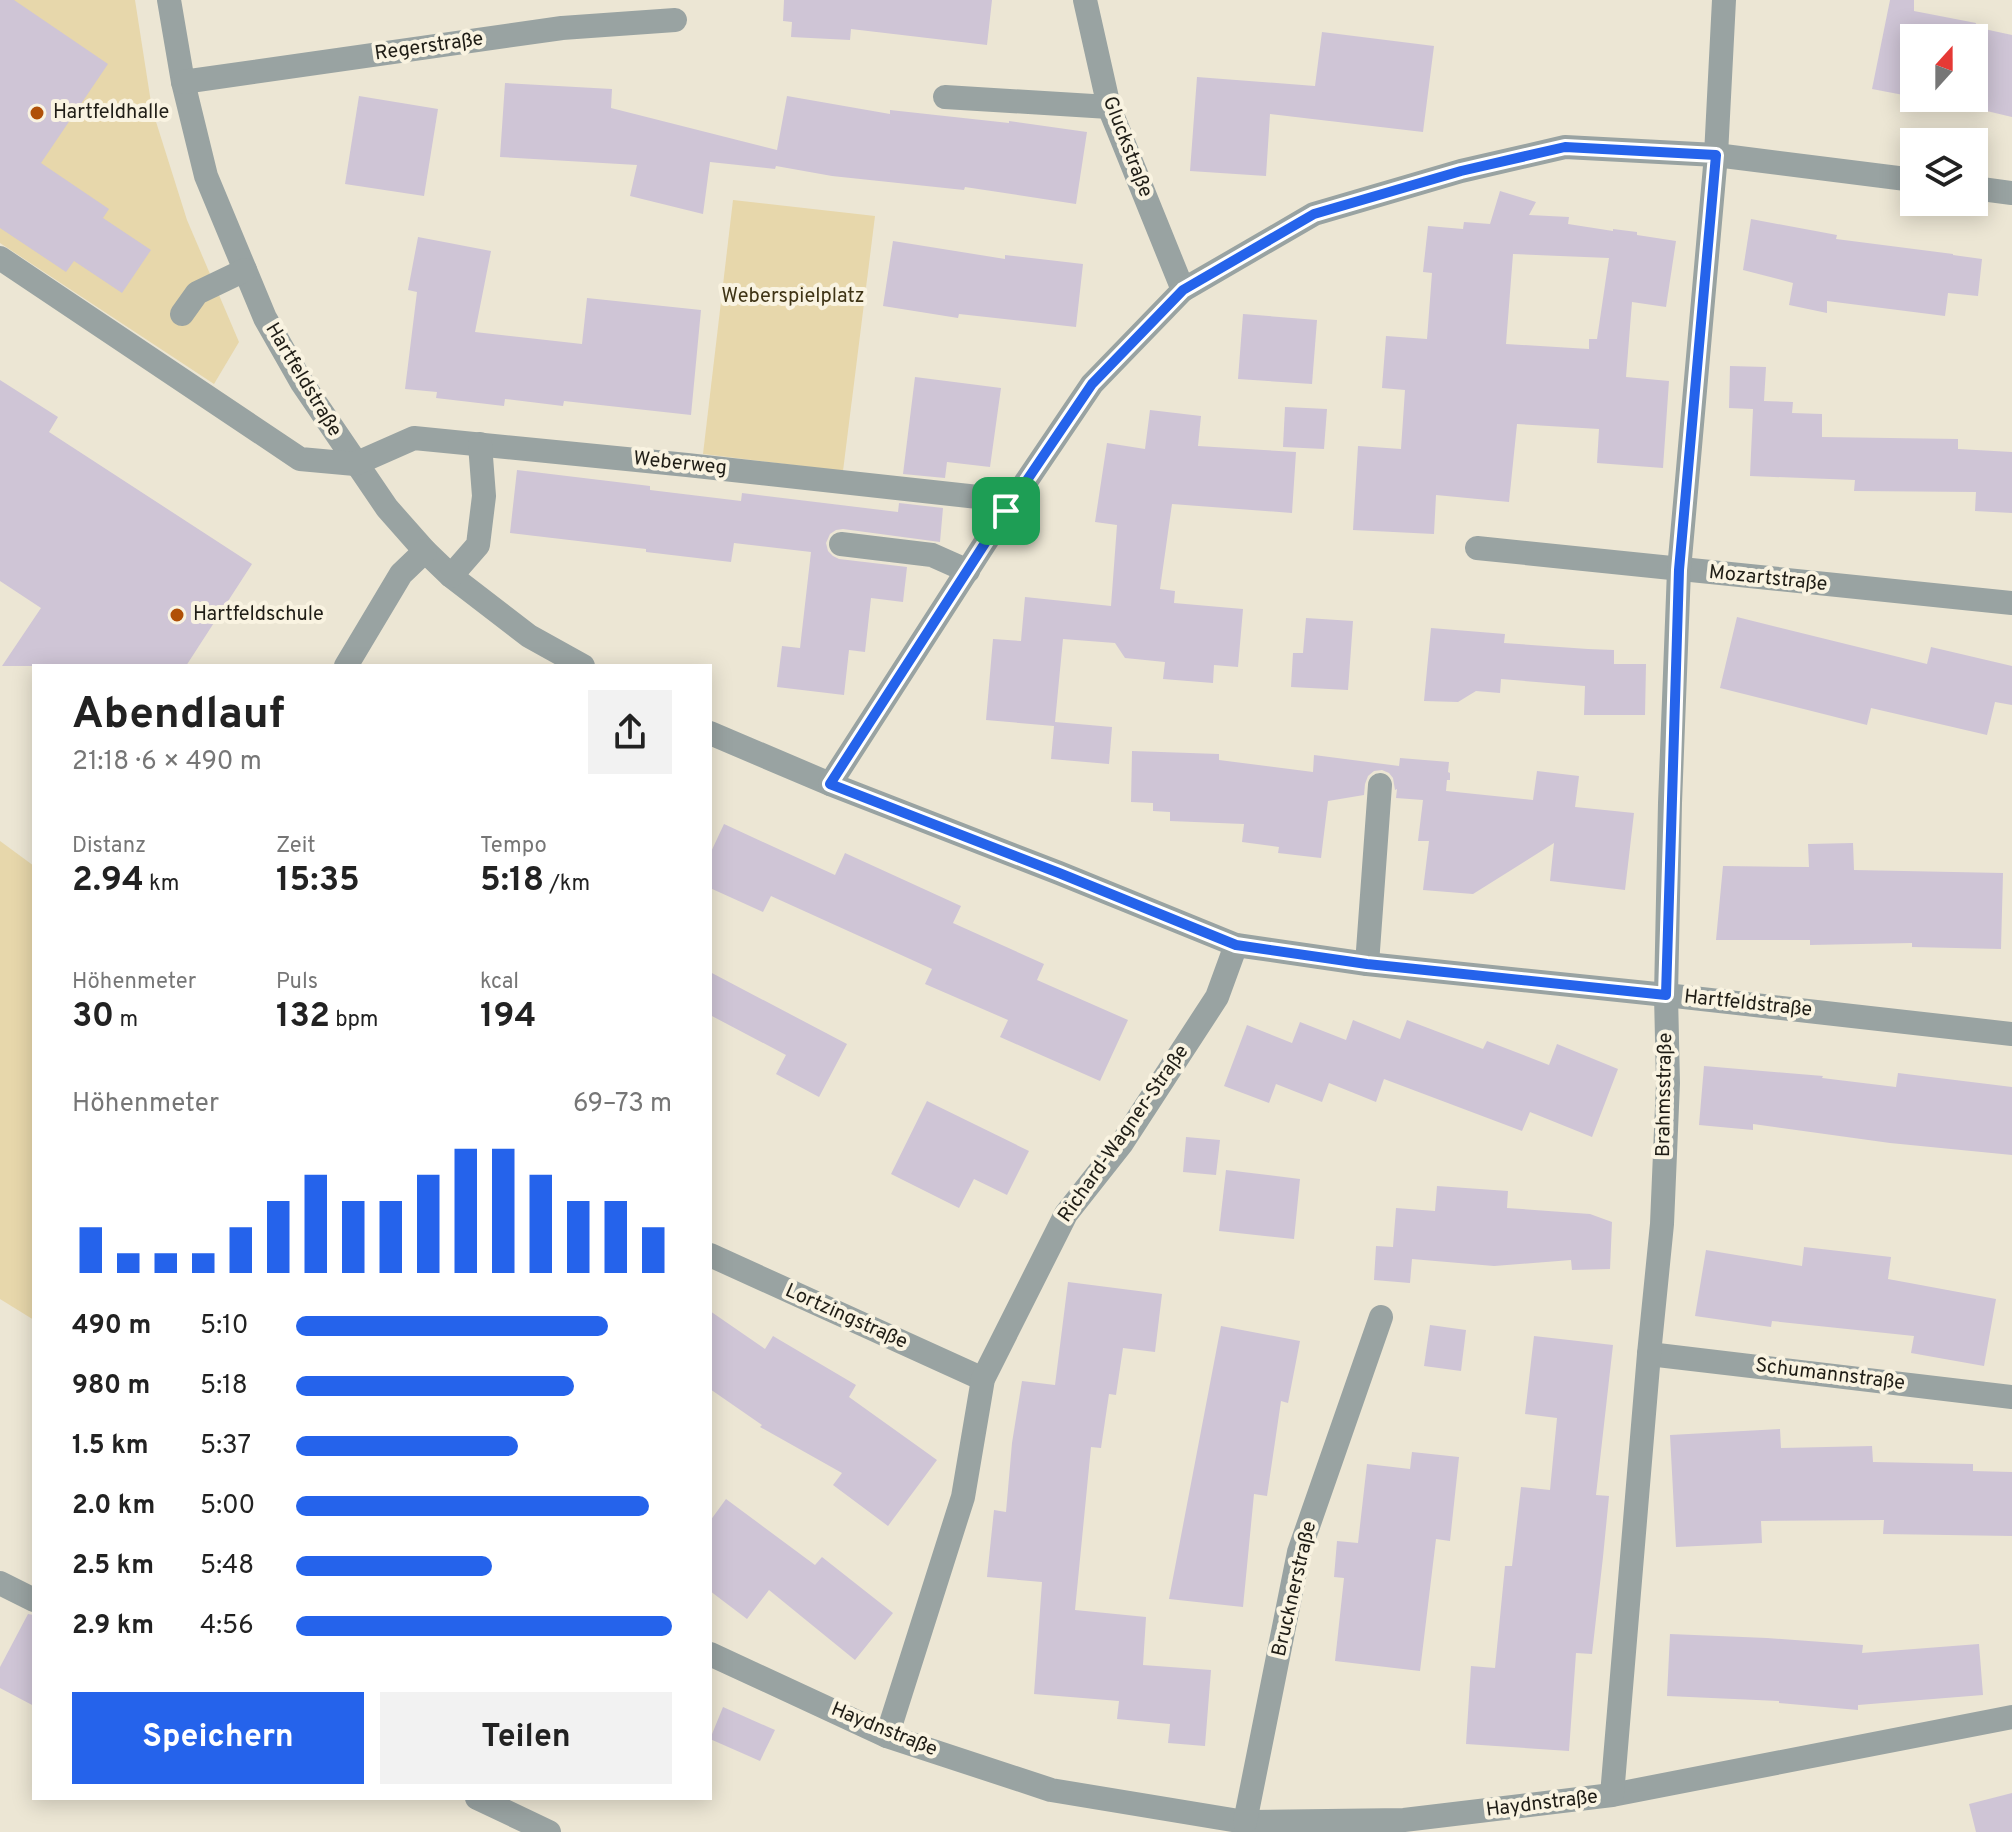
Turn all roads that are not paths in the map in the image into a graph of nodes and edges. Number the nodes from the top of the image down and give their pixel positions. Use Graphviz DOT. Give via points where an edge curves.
graph roads {
  1 [pos="169,0"];
  2 [pos="1085,0"];
  3 [pos="1724,0"];
  4 [pos="675,20"];
  5 [pos="183,82"];
  6 [pos="945,97"];
  7 [pos="1109,107"];
  8 [pos="1716,155"];
  9 [pos="1900,178"];
  10 [pos="1988,190"];
  11 [pos="2012,193"];
  12 [pos="0,258"];
  13 [pos="245,270"];
  14 [pos="1183,290"];
  15 [pos="182,314"];
  16 [pos="480,444"];
  17 [pos="355,464"];
  18 [pos="1006,511"];
  19 [pos="841,544"];
  20 [pos="1477,548"];
  21 [pos="425,551"];
  22 [pos="1679,570"];
  23 [pos="968,571"];
  24 [pos="451,576"];
  25 [pos="2012,603"];
  26 [pos="347,664"];
  27 [pos="579,664"];
  28 [pos="712,734"];
  29 [pos="830,784"];
  30 [pos="1380,785"];
  31 [pos="1236,945"];
  32 [pos="1367,964"];
  33 [pos="1666,995"];
  34 [pos="2012,1034"];
  35 [pos="712,1256"];
  36 [pos="1381,1317"];
  37 [pos="1649,1354"];
  38 [pos="983,1379"];
  39 [pos="2012,1397"];
  40 [pos="0,1583"];
  41 [pos="32,1599"];
  42 [pos="712,1655"];
  43 [pos="2012,1717"];
  44 [pos="887,1736"];
  45 [pos="1612,1795"];
  46 [pos="481,1800"];
  47 [pos="1245,1822"];
  48 [pos="549,1832"];
  1 -- 5 [label="street, Hartfeldstraße"];
  2 -- 7 [label="street, Gluckstraße"];
  3 -- 8 [label="street, Brahmsstraße"];
  4 -- 5 [label="street, Regerstraße" via="562,28"];
  5 -- 13 [label="street, Hartfeldstraße" via="206,176"];
  6 -- 7 [label="street"];
  7 -- 14 [label="street, Gluckstraße"];
  8 -- 9 [label="street"];
  8 -- 14 [label="street" via="1565,147 1461,171 1314,214"];
  8 -- 22 [label="street, Brahmsstraße"];
  10 -- 11 [label="street"];
  12 -- 17 [label="street" via="300,459"];
  13 -- 15 [label="street" via="197,293"];
  13 -- 17 [label="street, Hartfeldstraße" via="265,318"];
  14 -- 18 [label="street" via="1092,384"];
  16 -- 17 [label="street, Weberweg" via="414,438"];
  16 -- 18 [label="street, Weberweg" via="978,497"];
  16 -- 24 [label="street" via="484,496 478,545"];
  17 -- 21 [label="street, Hartfeldstraße"];
  18 -- 23 [label="street"];
  19 -- 23 [label="street" via="932,555"];
  20 -- 22 [label="street, Mozartstraße"];
  21 -- 24 [label="street, Hartfeldstraße"];
  21 -- 26 [label="street" via="401,574"];
  22 -- 25 [label="street, Mozartstraße"];
  22 -- 33 [label="street, Brahmsstraße"];
  23 -- 29 [label="street"];
  24 -- 27 [label="street, Hartfeldstraße" via="529,636"];
  28 -- 29 [label="street, Hartfeldstraße"];
  29 -- 31 [label="street, Hartfeldstraße"];
  30 -- 32 [label="street"];
  31 -- 32 [label="street, Hartfeldstraße"];
  31 -- 38 [label="street, Richard-Wagner-Straße" via="1217,997 1122,1143 1066,1214"];
  32 -- 33 [label="street, Hartfeldstraße"];
  33 -- 34 [label="street, Hartfeldstraße"];
  33 -- 37 [label="street, Brahmsstraße" via="1662,1224"];
  35 -- 38 [label="street, Lortzingstraße"];
  36 -- 47 [label="street, Brucknerstraße" via="1299,1552"];
  37 -- 39 [label="street, Schumannstraße"];
  37 -- 45 [label="street, Brahmsstraße"];
  38 -- 44 [label="street, Richard-Wagner-Straße" via="963,1497"];
  40 -- 41 [label="street"];
  42 -- 44 [label="street, Haydnstraße"];
  43 -- 45 [label="street, Haydnstraße"];
  44 -- 47 [label="street, Haydnstraße" via="1051,1790"];
  45 -- 47 [label="street, Haydnstraße" via="1404,1820"];
  46 -- 48 [label="street"];
}
